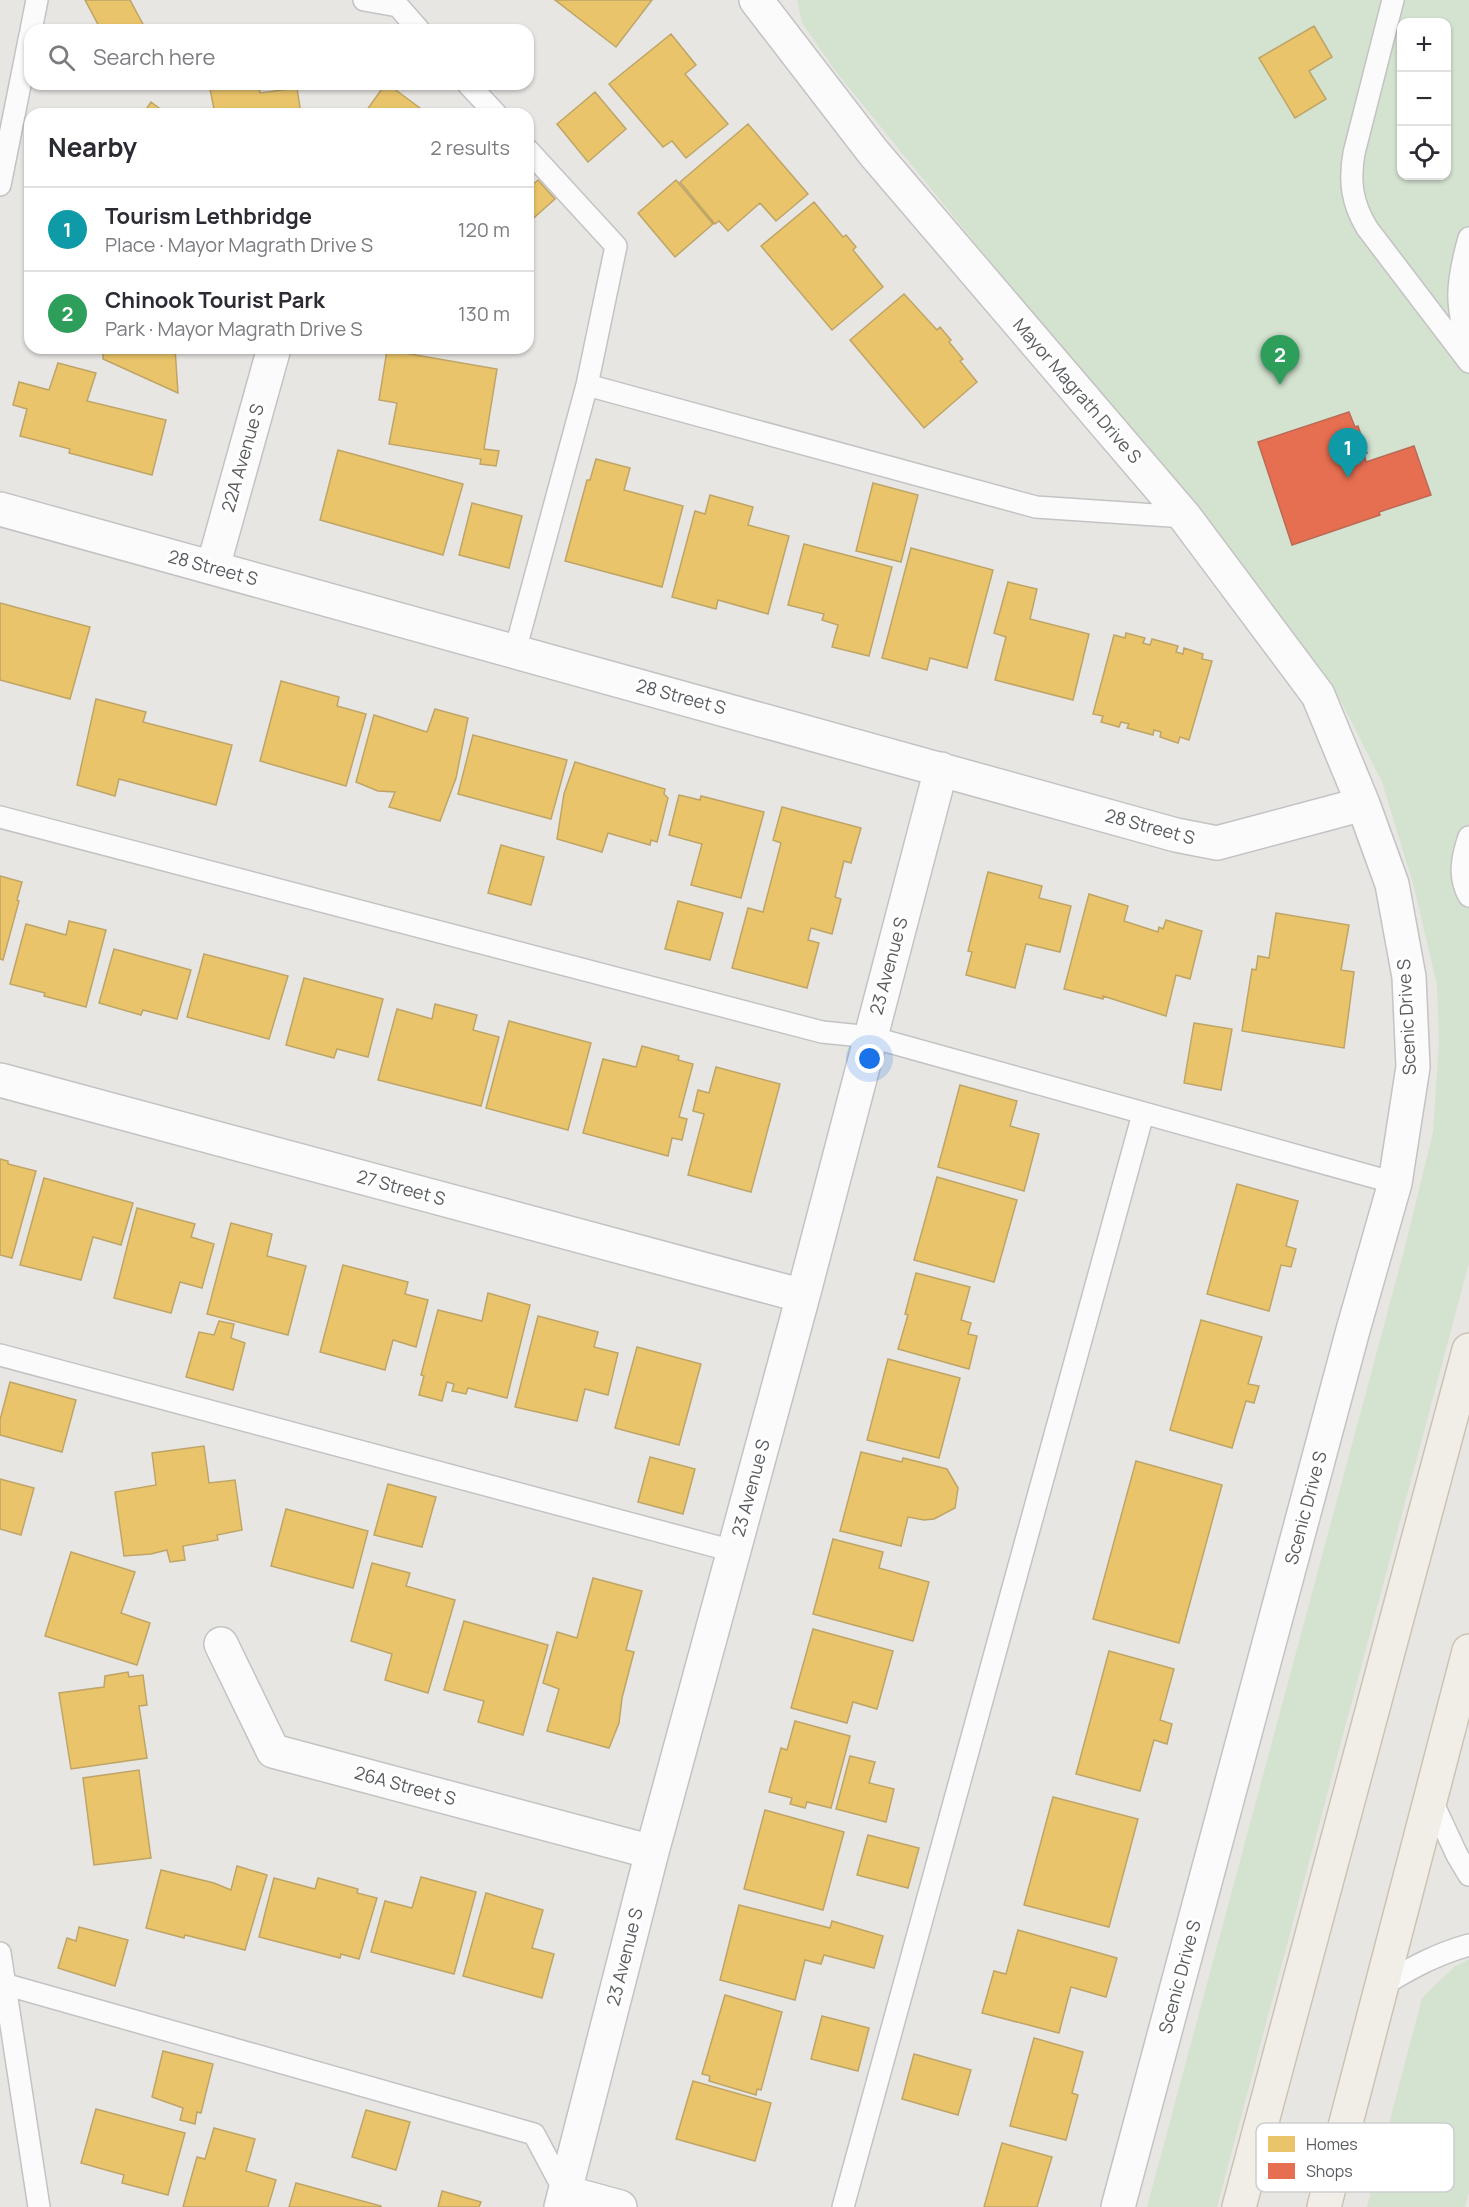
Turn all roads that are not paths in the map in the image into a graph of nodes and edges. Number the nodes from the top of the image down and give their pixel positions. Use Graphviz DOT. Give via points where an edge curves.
graph roads {
  1 [pos="37,0"];
  2 [pos="364,0"];
  3 [pos="756,0"];
  4 [pos="1393,0"];
  5 [pos="32,24"];
  6 [pos="414,24"];
  7 [pos="24,65"];
  8 [pos="474,90"];
  9 [pos="490,108"];
  10 [pos="534,157"];
  11 [pos="0,185"];
  12 [pos="1469,238"];
  13 [pos="272,354"];
  14 [pos="1469,354"];
  15 [pos="1469,362"];
  16 [pos="587,385"];
  17 [pos="0,509"];
  18 [pos="1185,517"];
  19 [pos="213,567"];
  20 [pos="515,651"];
  21 [pos="941,769"];
  22 [pos="1363,804"];
  23 [pos="0,817"];
  24 [pos="1469,837"];
  25 [pos="1469,896"];
  26 [pos="870,1037"];
  27 [pos="0,1080"];
  28 [pos="1143,1114"];
  29 [pos="1395,1183"];
  30 [pos="803,1296"];
  31 [pos="1469,1350"];
  32 [pos="0,1355"];
  33 [pos="733,1551"];
  34 [pos="221,1644"];
  35 [pos="1469,1651"];
  36 [pos="1431,1799"];
  37 [pos="652,1852"];
  38 [pos="1469,1875"];
  39 [pos="1469,1944"];
  40 [pos="0,1953"];
  41 [pos="4,1984"];
  42 [pos="1380,1987"];
  43 [pos="1262,2123"];
  44 [pos="1345,2123"];
  45 [pos="1256,2144"];
  46 [pos="1328,2192"];
  47 [pos="563,2200"];
  48 [pos="39,2207"];
  49 [pos="620,2207"];
  50 [pos="843,2207"];
  51 [pos="1118,2207"];
  52 [pos="1239,2207"];
  53 [pos="1324,2207"];
  1 -- 5 [label="lane"];
  2 -- 6 [label="lane" via="398,6"];
  3 -- 18 [label="street, Mayor Magrath Drive S" via="873,152"];
  4 -- 15 [label="lane" via="1354,153 1351,190 1367,228"];
  7 -- 11 [label="lane"];
  8 -- 9 [label="lane"];
  10 -- 16 [label="lane" via="616,246"];
  12 -- 14 [label="lane" via="1457,289 1460,322"];
  13 -- 19 [label="street, 22A Avenue S"];
  16 -- 18 [label="lane" via="1036,507"];
  16 -- 20 [label="lane"];
  17 -- 19 [label="street, 28 Street S"];
  18 -- 22 [label="street, Mayor Magrath Drive S" via="1318,695"];
  19 -- 20 [label="street, 28 Street S"];
  20 -- 21 [label="street, 28 Street S"];
  21 -- 22 [label="street, 28 Street S" via="1217,843"];
  21 -- 26 [label="street, 23 Avenue S"];
  22 -- 29 [label="street, Scenic Drive S" via="1392,884 1409,977 1413,1067"];
  23 -- 26 [label="lane" via="822,1032"];
  24 -- 25 [label="lane" via="1462,858 1464,887"];
  26 -- 28 [label="lane"];
  26 -- 30 [label="street, 23 Avenue S"];
  27 -- 30 [label="street, 27 Street S"];
  28 -- 29 [label="lane"];
  28 -- 50 [label="lane"];
  29 -- 51 [label="street, Scenic Drive S"];
  30 -- 33 [label="street, 23 Avenue S"];
  31 -- 43 [label="main road"];
  32 -- 33 [label="lane"];
  33 -- 37 [label="street, 23 Avenue S"];
  34 -- 37 [label="street, 26A Street S" via="273,1751"];
  35 -- 36 [label="main road"];
  36 -- 38 [label="lane"];
  36 -- 42 [label="main road"];
  37 -- 47 [label="street, 23 Avenue S"];
  39 -- 42 [label="lane" via="1419,1963"];
  40 -- 41 [label="lane"];
  41 -- 47 [label="lane" via="534,2134"];
  41 -- 48 [label="lane"];
  42 -- 44 [label="main road"];
  45 -- 52 [label="main road"];
  46 -- 53 [label="main road"];
  47 -- 49 [label="street"];
}
